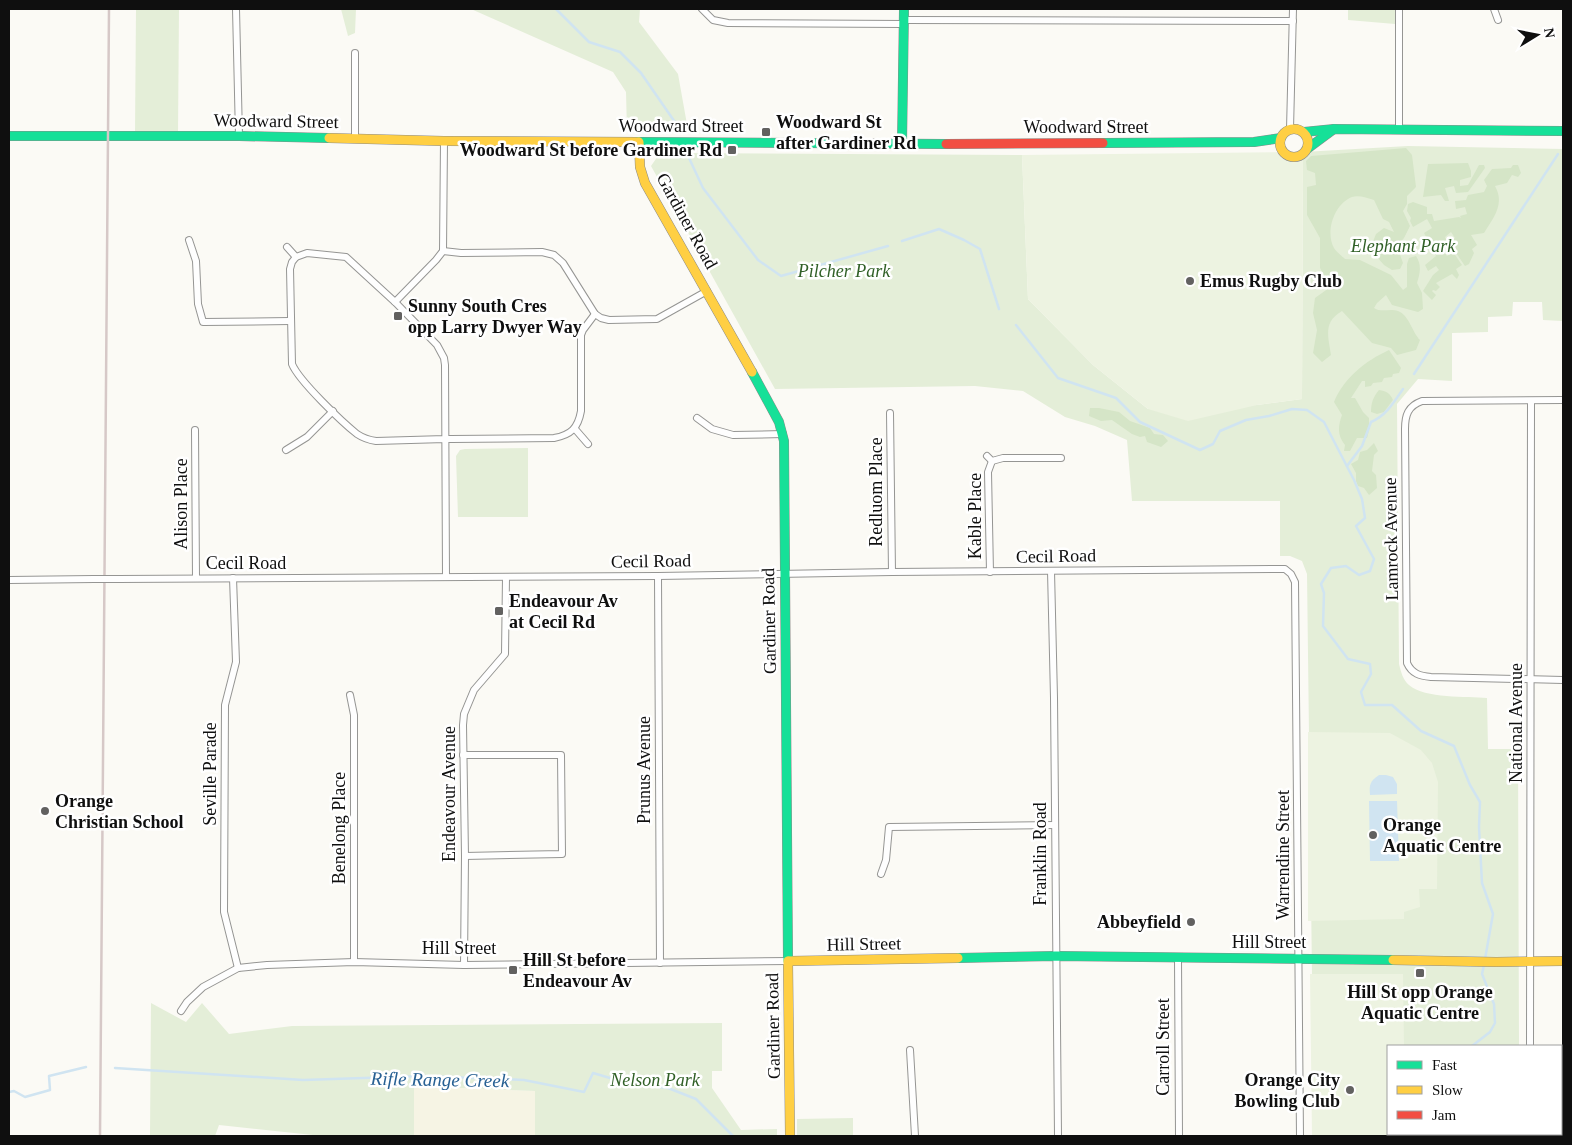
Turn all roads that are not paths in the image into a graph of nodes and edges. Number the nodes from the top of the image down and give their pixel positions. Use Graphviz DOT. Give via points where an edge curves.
graph roads {
  1 [pos="236,9"];
  2 [pos="702,9"];
  3 [pos="904,9"];
  4 [pos="1293,9"];
  5 [pos="1399,9"];
  6 [pos="1494,9"];
  7 [pos="1498,20"];
  8 [pos="1293,21"];
  9 [pos="904,22"];
  10 [pos="355,53"];
  11 [pos="1290,129"];
  12 [pos="1334,129"];
  13 [pos="1399,129"];
  14 [pos="1563,131"];
  15 [pos="1304,132"];
  16 [pos="9,136"];
  17 [pos="239,136"];
  18 [pos="355,138"];
  19 [pos="1281,138"];
  20 [pos="444,141"];
  21 [pos="639,142"];
  22 [pos="1254,142"];
  23 [pos="902,144"];
  24 [pos="1307,149"];
  25 [pos="1282,150"];
  26 [pos="189,240"];
  27 [pos="287,248"];
  28 [pos="443,250"];
  29 [pos="296,257"];
  30 [pos="707,291"];
  31 [pos="395,302"];
  32 [pos="595,314"];
  33 [pos="290,321"];
  34 [pos="1563,400"];
  35 [pos="1531,401"];
  36 [pos="333,411"];
  37 [pos="890,413"];
  38 [pos="697,418"];
  39 [pos="575,429"];
  40 [pos="195,430"];
  41 [pos="783,434"];
  42 [pos="445,439"];
  43 [pos="588,444"];
  44 [pos="286,450"];
  45 [pos="1061,458"];
  46 [pos="1051,571"];
  47 [pos="892,572"];
  48 [pos="990,572"];
  49 [pos="785,573"];
  50 [pos="1292,574"];
  51 [pos="658,576"];
  52 [pos="446,577"];
  53 [pos="506,577"];
  54 [pos="196,578"];
  55 [pos="233,578"];
  56 [pos="9,580"];
  57 [pos="1531,680"];
  58 [pos="1563,680"];
  59 [pos="350,695"];
  60 [pos="463,755"];
  61 [pos="1055,825"];
  62 [pos="464,856"];
  63 [pos="882,874"];
  64 [pos="1056,956"];
  65 [pos="1178,957"];
  66 [pos="1298,958"];
  67 [pos="789,961"];
  68 [pos="1530,961"];
  69 [pos="1563,961"];
  70 [pos="354,962"];
  71 [pos="660,963"];
  72 [pos="464,965"];
  73 [pos="238,968"];
  74 [pos="181,1011"];
  75 [pos="1530,1045"];
  76 [pos="910,1050"];
  77 [pos="790,1136"];
  78 [pos="915,1136"];
  79 [pos="1058,1136"];
  80 [pos="1179,1136"];
  81 [pos="1300,1136"];
  1 -- 17 [label="street"];
  2 -- 9 [label="street" via="713,20 728,23"];
  3 -- 9 [label="street"];
  4 -- 8 [label="street"];
  5 -- 13 [label="street"];
  6 -- 7 [label="street"];
  8 -- 9 [label="street"];
  8 -- 11 [label="street"];
  9 -- 23 [label="street"];
  10 -- 18 [label="street"];
  11 -- 15 [label="street"];
  11 -- 19 [label="street"];
  12 -- 13 [label="street"];
  12 -- 15 [label="street"];
  12 -- 24 [label="street"];
  13 -- 14 [label="street"];
  15 -- 24 [label="street"];
  16 -- 17 [label="street, Woodward Street"];
  17 -- 18 [label="street, Woodward Street"];
  18 -- 20 [label="street, Woodward Street"];
  19 -- 22 [label="street, Woodward Street"];
  19 -- 25 [label="street"];
  20 -- 21 [label="street, Woodward Street"];
  20 -- 28 [label="street"];
  21 -- 23 [label="street, Woodward Street"];
  21 -- 30 [label="street, Gardiner Road" via="640,167 645,183"];
  22 -- 23 [label="street, Woodward Street"];
  22 -- 25 [label="street, Woodward Street"];
  24 -- 25 [label="street" via="1296,157 1288,156"];
  26 -- 33 [label="street" via="196,261 198,304 203,322"];
  27 -- 29 [label="street"];
  28 -- 31 [label="street"];
  28 -- 32 [label="street" via="554,255 563,263"];
  29 -- 31 [label="street" via="317,253 346,257"];
  29 -- 33 [label="street" via="290,269"];
  30 -- 32 [label="street" via="657,319 609,320"];
  30 -- 41 [label="street, Gardiner Road"];
  31 -- 42 [label="street" via="438,345 444,358"];
  32 -- 39 [label="street" via="581,335 582,411"];
  33 -- 36 [label="street" via="294,370"];
  34 -- 35 [label="street"];
  35 -- 57 [label="street, National Avenue"];
  35 -- 57 [label="street, Lamrock Avenue" via="1422,401 1409,408 1405,418 1407,663 1410,670 1431,678"];
  36 -- 42 [label="street" via="357,434 369,440"];
  36 -- 44 [label="street" via="307,437"];
  37 -- 47 [label="street, Redluom Place"];
  38 -- 41 [label="street" via="712,429 733,435"];
  39 -- 42 [label="street" via="554,438"];
  39 -- 43 [label="street"];
  40 -- 54 [label="street, Alison Place"];
  41 -- 49 [label="street, Gardiner Road"];
  42 -- 52 [label="street"];
  45 -- 48 [label="street, Kable Place" via="989,458"];
  46 -- 48 [label="street, Cecil Road"];
  46 -- 50 [label="street, Cecil Road" via="1282,568"];
  46 -- 61 [label="street, Franklin Road"];
  47 -- 48 [label="street, Cecil Road"];
  47 -- 49 [label="street, Cecil Road"];
  49 -- 51 [label="street, Cecil Road"];
  49 -- 67 [label="street, Gardiner Road"];
  50 -- 66 [label="street, Warrendine Street" via="1295,582"];
  51 -- 53 [label="street, Cecil Road"];
  51 -- 71 [label="street, Prunus Avenue"];
  52 -- 53 [label="street, Cecil Road"];
  52 -- 55 [label="street, Cecil Road"];
  53 -- 60 [label="street, Endeavour Avenue" via="505,654 481,680 470,700 462,725"];
  54 -- 55 [label="street, Cecil Road"];
  54 -- 56 [label="street, Cecil Road, bridge"];
  55 -- 73 [label="street, Seville Parade" via="236,662 225,705 224,912"];
  57 -- 58 [label="street"];
  57 -- 68 [label="street, National Avenue"];
  59 -- 70 [label="street, Benelong Place" via="354,715"];
  60 -- 62 [label="street, Endeavour Avenue"];
  60 -- 62 [label="street" via="561,754 562,854"];
  61 -- 63 [label="street" via="889,827"];
  61 -- 64 [label="street, Franklin Road"];
  62 -- 72 [label="street, Endeavour Avenue"];
  64 -- 65 [label="street, Hill Street"];
  64 -- 67 [label="street, Hill Street"];
  64 -- 79 [label="street, Franklin Road"];
  65 -- 66 [label="street, Hill Street"];
  65 -- 80 [label="street, Carroll Street"];
  66 -- 68 [label="street, Hill Street"];
  66 -- 81 [label="street, Warrendine Street"];
  67 -- 71 [label="street, Hill Street"];
  67 -- 77 [label="street, Gardiner Road"];
  68 -- 69 [label="street, Hill Street"];
  68 -- 75 [label="street, National Avenue"];
  70 -- 72 [label="street, Hill Street"];
  70 -- 73 [label="street, Hill Street"];
  71 -- 72 [label="street, Hill Street"];
  73 -- 74 [label="street, Hill Street" via="203,987"];
  76 -- 78 [label="street"];
}
